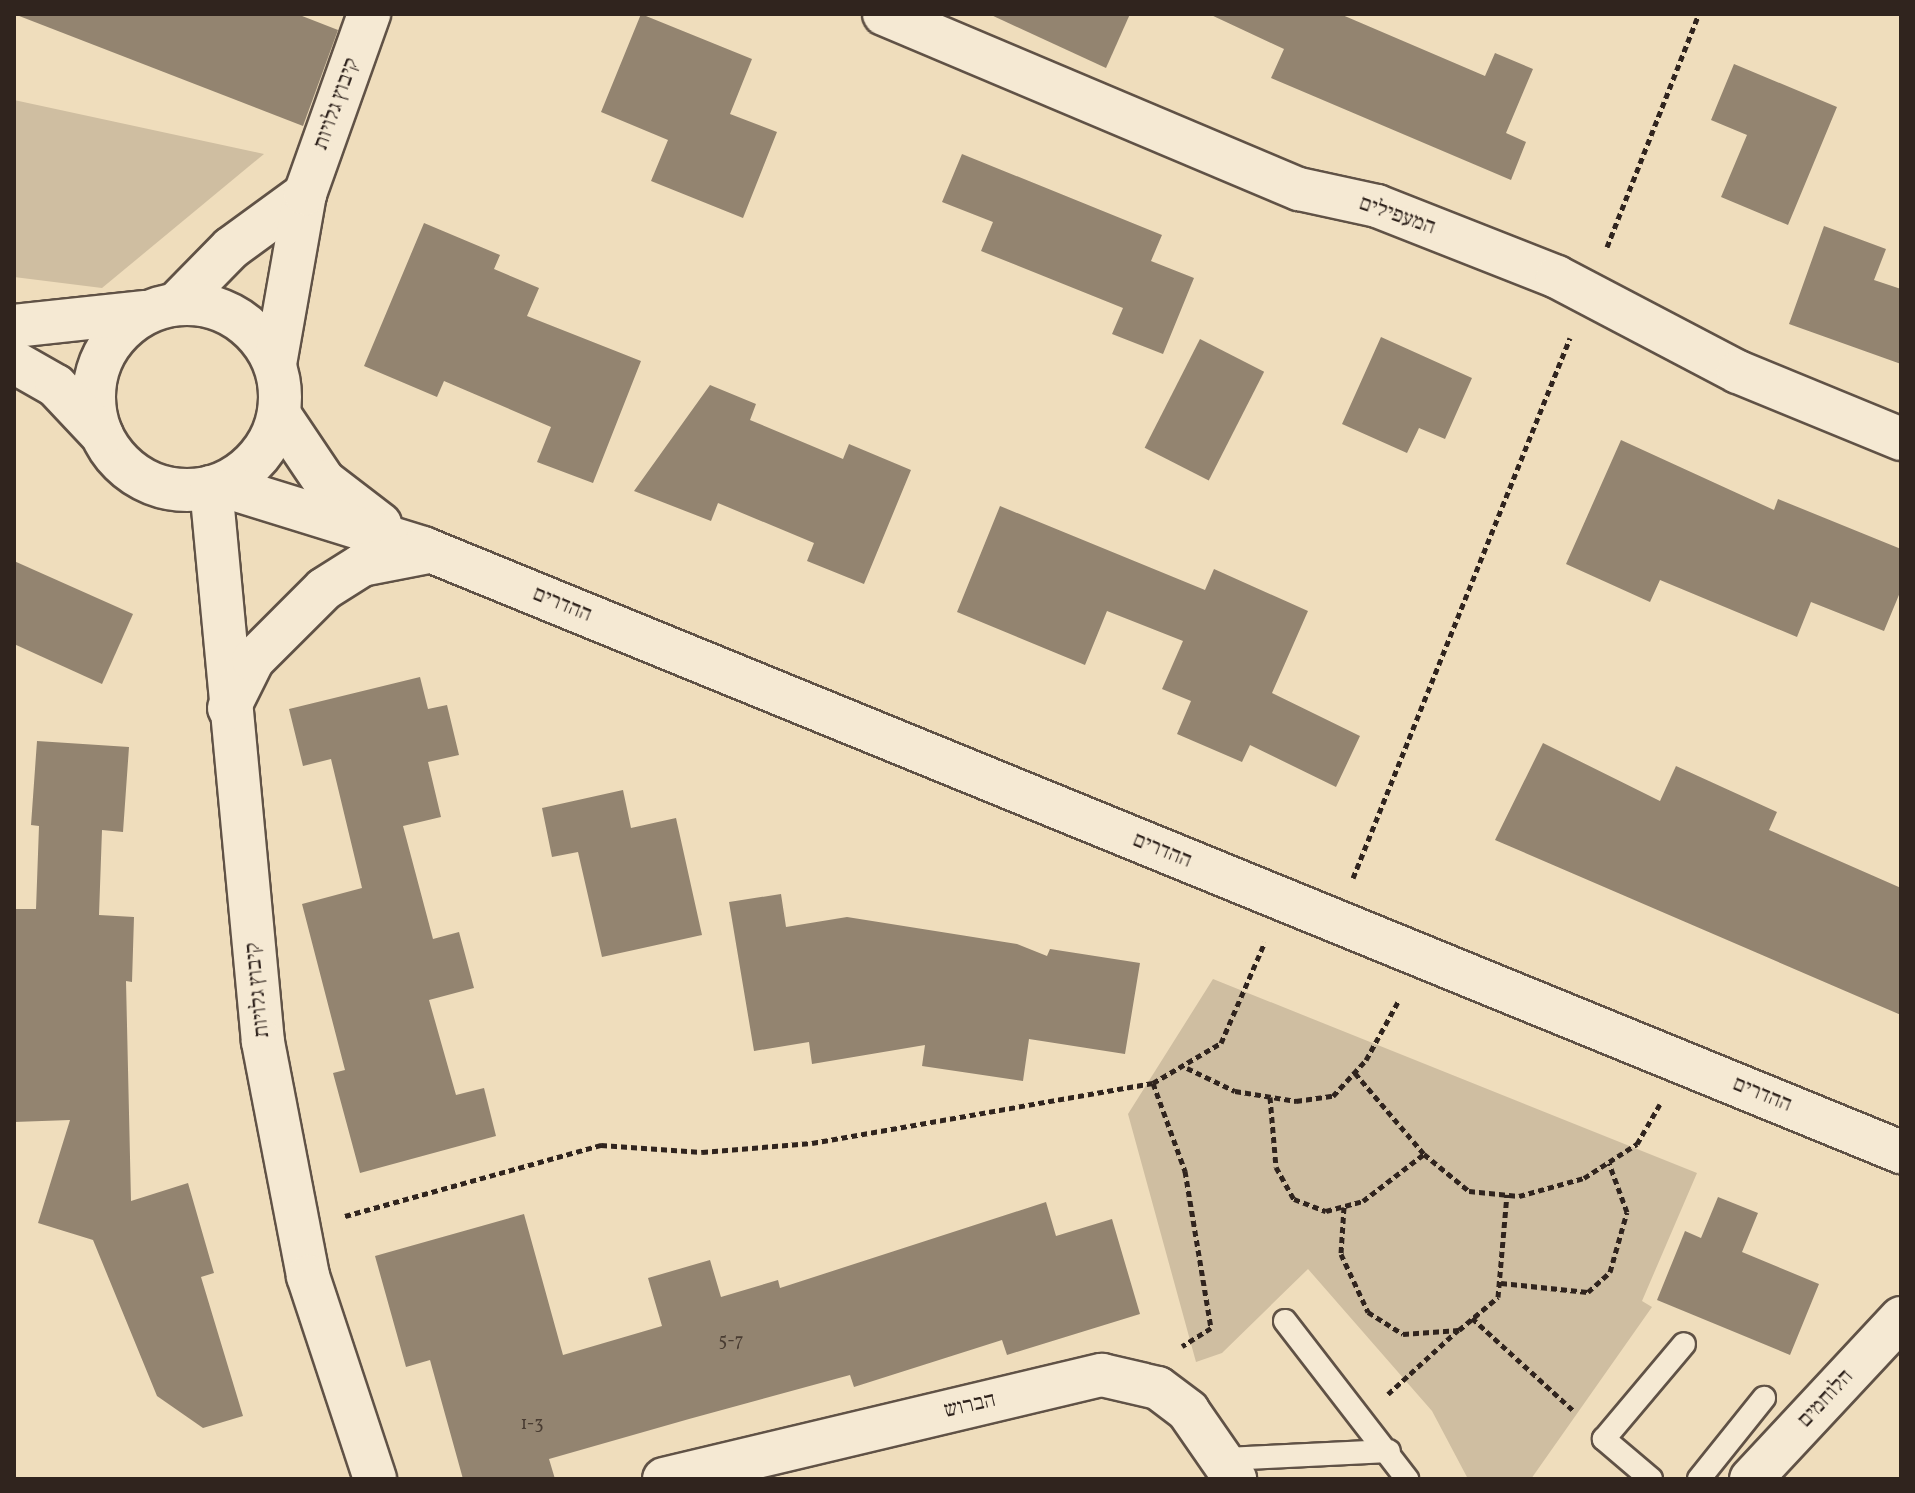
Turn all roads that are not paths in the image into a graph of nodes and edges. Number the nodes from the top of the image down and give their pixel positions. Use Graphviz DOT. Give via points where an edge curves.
graph roads {
  1 [pos="369,14"];
  2 [pos="884,14"];
  3 [pos="305,194"];
  4 [pos="161,308"];
  5 [pos="14,326"];
  6 [pos="14,362"];
  7 [pos="275,364"];
  8 [pos="279,414"];
  9 [pos="102,435"];
  10 [pos="1901,439"];
  11 [pos="215,486"];
  12 [pos="427,550"];
  13 [pos="229,708"];
  14 [pos="1901,1152"];
  15 [pos="1901,1318"];
  16 [pos="1285,1321"];
  17 [pos="1684,1344"];
  18 [pos="1764,1398"];
  19 [pos="1389,1451"];
  20 [pos="1231,1469"];
  21 [pos="375,1479"];
  22 [pos="664,1479"];
  23 [pos="1407,1479"];
  24 [pos="1651,1479"];
  25 [pos="1699,1479"];
  26 [pos="1751,1479"];
  1 -- 3 [label="street, קיבוץ גלויות"];
  2 -- 10 [label="street, המעפילים" via="1299,189 1377,206 1557,277 1738,372"];
  3 -- 4 [label="street"];
  3 -- 7 [label="street, קיבוץ גלויות"];
  4 -- 5 [label="street"];
  4 -- 7 [label="street" via="236,316"];
  4 -- 9 [label="street" via="122,328 95,379"];
  6 -- 9 [label="street" via="56,386"];
  7 -- 8 [label="street"];
  8 -- 11 [label="street" via="259,457"];
  8 -- 12 [label="street, ההדרים" via="324,481"];
  9 -- 11 [label="street" via="116,458 159,486"];
  11 -- 12 [label="street, ההדרים"];
  11 -- 13 [label="street, קיבוץ גלויות"];
  12 -- 13 [label="street" via="362,565 324,589 253,660"];
  12 -- 14 [label="street, ההדרים"];
  13 -- 21 [label="street, קיבוץ גלויות" via="263,1042 298,1229 354,1432"];
  15 -- 26 [label="street, הלוחמים"];
  16 -- 19 [label="lane"];
  17 -- 24 [label="lane" via="1604,1439"];
  18 -- 25 [label="lane"];
  19 -- 20 [label="lane"];
  19 -- 23 [label="lane"];
  20 -- 22 [label="street, הברוש" via="1188,1411 1129,1378 1102,1375"];
}
